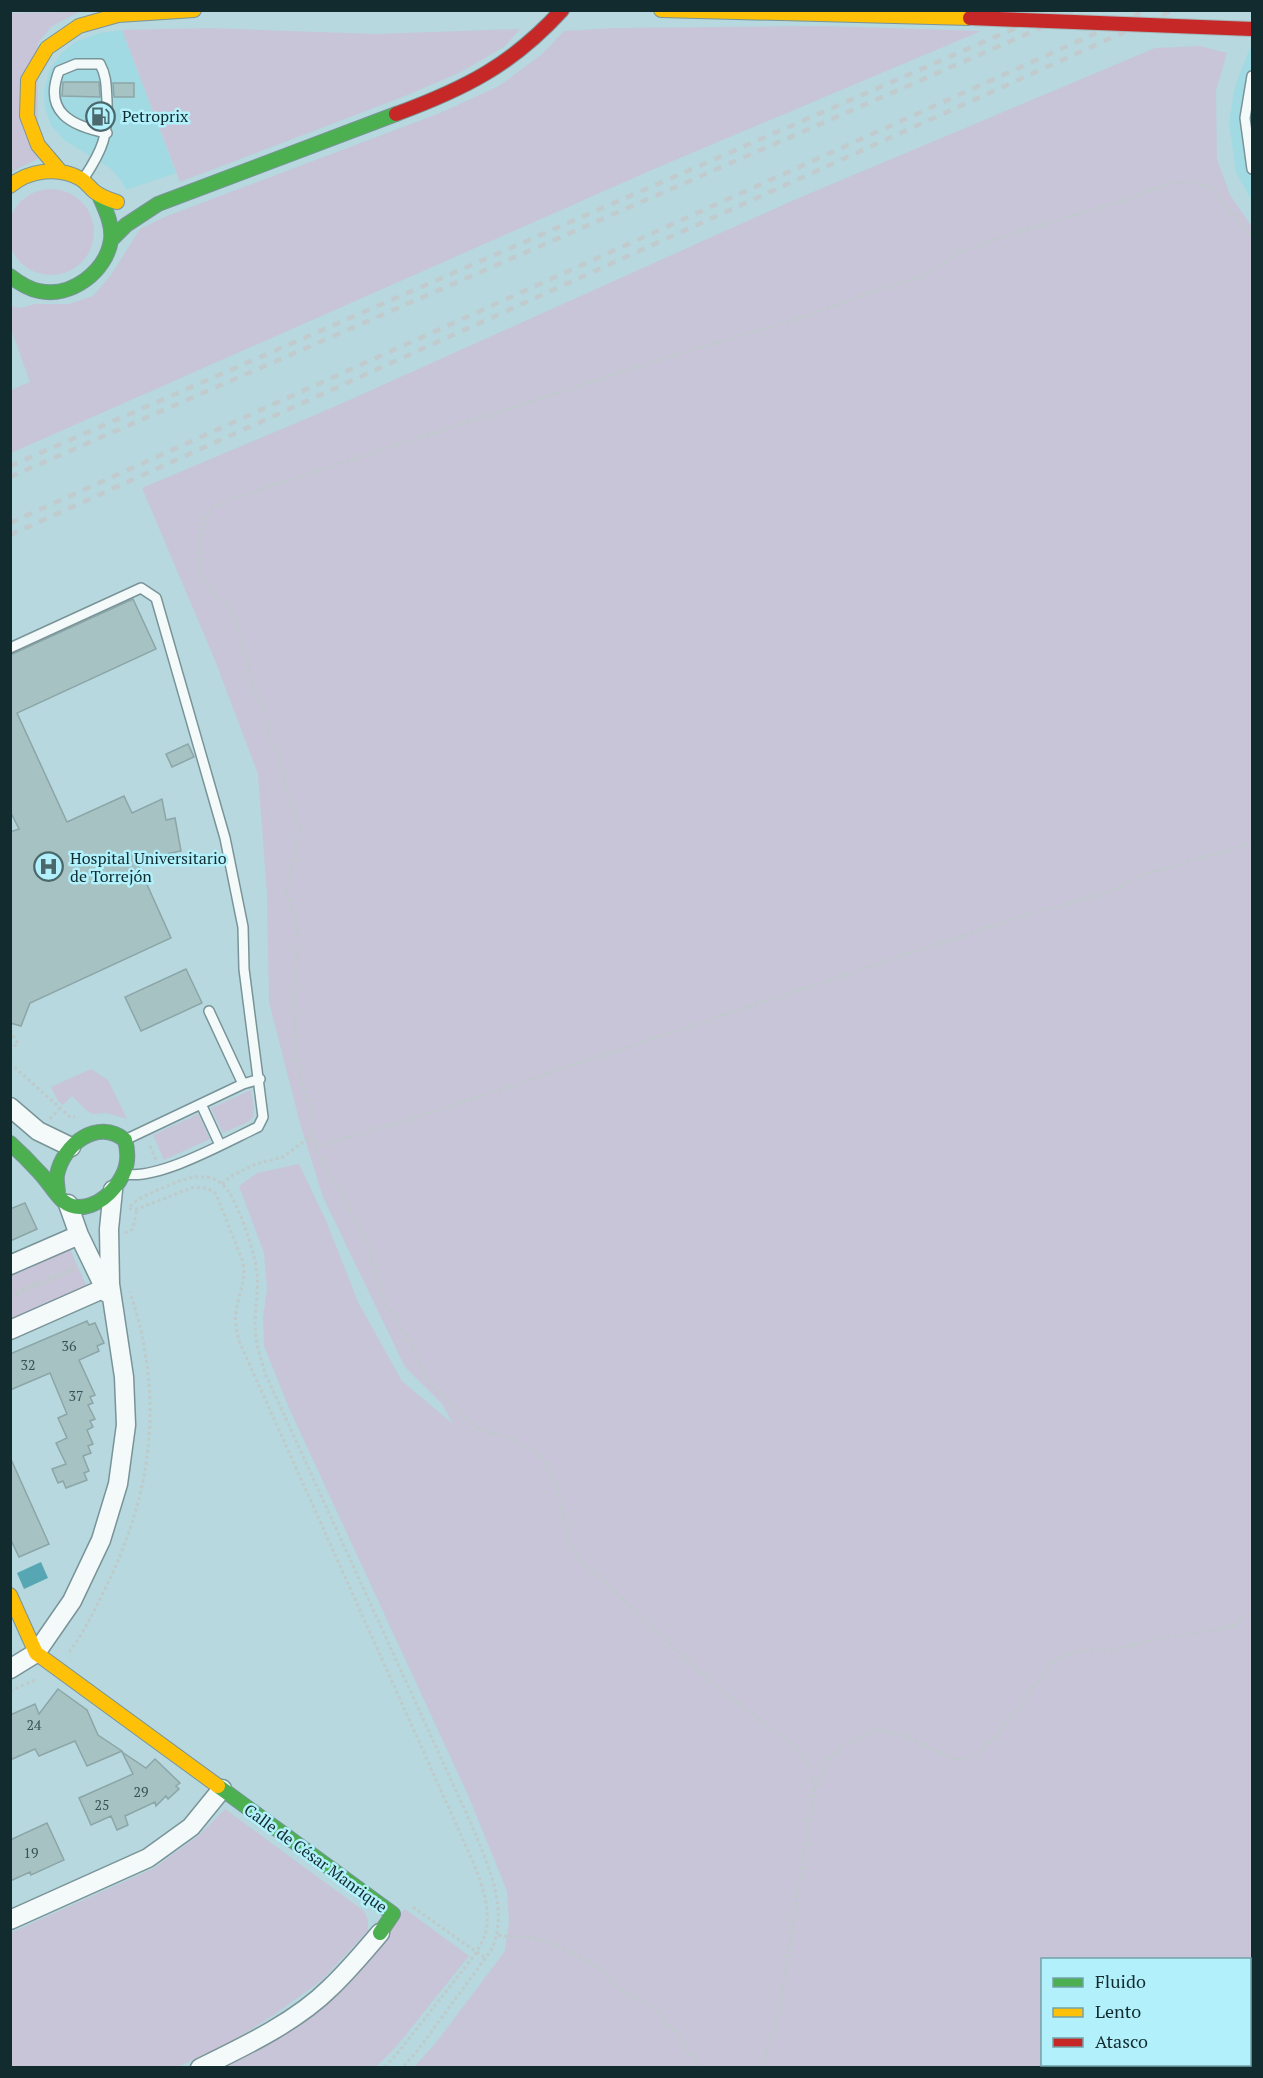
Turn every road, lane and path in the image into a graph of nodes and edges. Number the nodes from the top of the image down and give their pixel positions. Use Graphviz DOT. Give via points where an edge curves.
graph roads {
  1 [pos="194,10"];
  2 [pos="562,10"];
  3 [pos="661,10"];
  4 [pos="1252,29"];
  5 [pos="1252,76"];
  6 [pos="107,133"];
  7 [pos="1252,169"];
  8 [pos="60,171"];
  9 [pos="82,180"];
  10 [pos="10,186"];
  11 [pos="99,195"];
  12 [pos="158,204"];
  13 [pos="1252,236"];
  14 [pos="111,240"];
  15 [pos="10,276"];
  16 [pos="10,648"];
  17 [pos="1252,843"];
  18 [pos="209,1011"];
  19 [pos="10,1030"];
  20 [pos="10,1048"];
  21 [pos="10,1063"];
  22 [pos="260,1079"];
  23 [pos="243,1084"];
  24 [pos="201,1104"];
  25 [pos="10,1107"];
  26 [pos="78,1118"];
  27 [pos="144,1131"];
  28 [pos="312,1135"];
  29 [pos="125,1140"];
  30 [pos="10,1143"];
  31 [pos="220,1145"];
  32 [pos="71,1147"];
  33 [pos="315,1147"];
  34 [pos="161,1172"];
  35 [pos="124,1174"];
  36 [pos="222,1184"];
  37 [pos="168,1186"];
  38 [pos="113,1190"];
  39 [pos="63,1199"];
  40 [pos="80,1235"];
  41 [pos="10,1265"];
  42 [pos="83,1266"];
  43 [pos="105,1288"];
  44 [pos="10,1298"];
  45 [pos="118,1326"];
  46 [pos="10,1330"];
  47 [pos="10,1595"];
  48 [pos="1252,1612"];
  49 [pos="36,1653"];
  50 [pos="10,1670"];
  51 [pos="222,1789"];
  52 [pos="814,1791"];
  53 [pos="393,1914"];
  54 [pos="10,1920"];
  55 [pos="380,1933"];
  56 [pos="498,1935"];
  57 [pos="477,1952"];
  58 [pos="485,1958"];
  59 [pos="200,2067"];
  60 [pos="384,2067"];
  61 [pos="402,2067"];
  62 [pos="700,2067"];
  63 [pos="760,2067"];
  1 -- 8 [label="main road" via="118,15 79,26 47,48 28,80 27,116 38,145"];
  2 -- 12 [label="main road" via="519,53 487,74 437,98"];
  3 -- 4 [label="main road, bridge"];
  5 -- 7 [label="lane" via="1245,118"];
  6 -- 6 [label="lane" via="106,75 100,64 76,64 59,71 53,87 57,108 86,129"];
  6 -- 9 [label="lane"];
  8 -- 9 [label="main road"];
  8 -- 10 [label="main road" via="36,172"];
  9 -- 11 [label="main road"];
  11 -- 12 [label="main road" via="123,204"];
  11 -- 14 [label="main road" via="110,216"];
  12 -- 14 [label="main road"];
  13 -- 28 [label="path" via="1211,188 1192,181 1169,183 993,240 960,252 932,272 792,320 649,363 213,507 204,519 199,548 201,574 212,592 232,611 300,831 286,892 297,921 294,1035 299,1075 314,1117"];
  14 -- 15 [label="main road" via="103,262 88,279 67,290 44,292 22,285"];
  16 -- 22 [label="lane" via="141,588 156,598 225,838 243,927 244,969"];
  17 -- 33 [label="path" via="1137,877 1113,890 1040,910 420,1116"];
  18 -- 23 [label="lane"];
  19 -- 20 [label="path" via="18,1044"];
  21 -- 26 [label="path" via="69,1116"];
  22 -- 23 [label="lane"];
  22 -- 31 [label="lane" via="263,1118 258,1127"];
  23 -- 24 [label="lane"];
  24 -- 27 [label="lane"];
  24 -- 31 [label="lane"];
  25 -- 32 [label="street" via="38,1131"];
  27 -- 29 [label="lane"];
  27 -- 34 [label="path"];
  28 -- 33 [label="path"];
  28 -- 36 [label="path" via="282,1157 256,1164"];
  29 -- 32 [label="main road" via="112,1132 94,1132"];
  29 -- 35 [label="main road" via="130,1154"];
  30 -- 39 [label="main road"];
  31 -- 34 [label="lane"];
  32 -- 39 [label="main road" via="57,1175"];
  33 -- 52 [label="path" via="367,1242 384,1302 408,1336 428,1382 480,1430 509,1437 541,1455 557,1486 568,1539 579,1559 712,1683 796,1747 810,1767"];
  34 -- 35 [label="lane" via="143,1176"];
  34 -- 37 [label="path"];
  35 -- 38 [label="main road"];
  36 -- 37 [label="path" via="204,1176"];
  36 -- 56 [label="path" via="235,1203 250,1241 257,1272 256,1340 265,1373 473,1828 495,1888"];
  37 -- 57 [label="path" via="138,1199 127,1209 137,1209 194,1187 216,1194 245,1272 236,1308 238,1341 475,1866 486,1907 484,1936"];
  38 -- 39 [label="main road" via="95,1204 81,1206"];
  38 -- 45 [label="street" via="110,1284"];
  39 -- 40 [label="street"];
  40 -- 41 [label="street"];
  40 -- 43 [label="street"];
  42 -- 44 [label="path"];
  43 -- 45 [label="street"];
  43 -- 46 [label="street"];
  45 -- 49 [label="street" via="126,1425 118,1484 101,1540 72,1601"];
  47 -- 49 [label="main road"];
  48 -- 52 [label="path" via="1233,1626 1115,1650 1078,1651 1057,1659 1002,1730 978,1754 957,1760 905,1736 874,1730 844,1745 828,1760"];
  49 -- 50 [label="street"];
  49 -- 51 [label="main road, Calle de César Manrique"];
  51 -- 53 [label="main road, Calle de César Manrique"];
  51 -- 54 [label="street" via="190,1827 148,1858"];
  52 -- 63 [label="path" via="778,2017"];
  53 -- 55 [label="main road, Calle de César Manrique"];
  53 -- 57 [label="path" via="402,1903 408,1904"];
  55 -- 59 [label="street, Calle de César Manrique" via="329,1990 282,2025"];
  56 -- 58 [label="path"];
  56 -- 62 [label="path" via="529,1938 587,1960 615,1987 655,2009"];
  57 -- 58 [label="path"];
  57 -- 60 [label="path"];
  58 -- 61 [label="path"];
}
